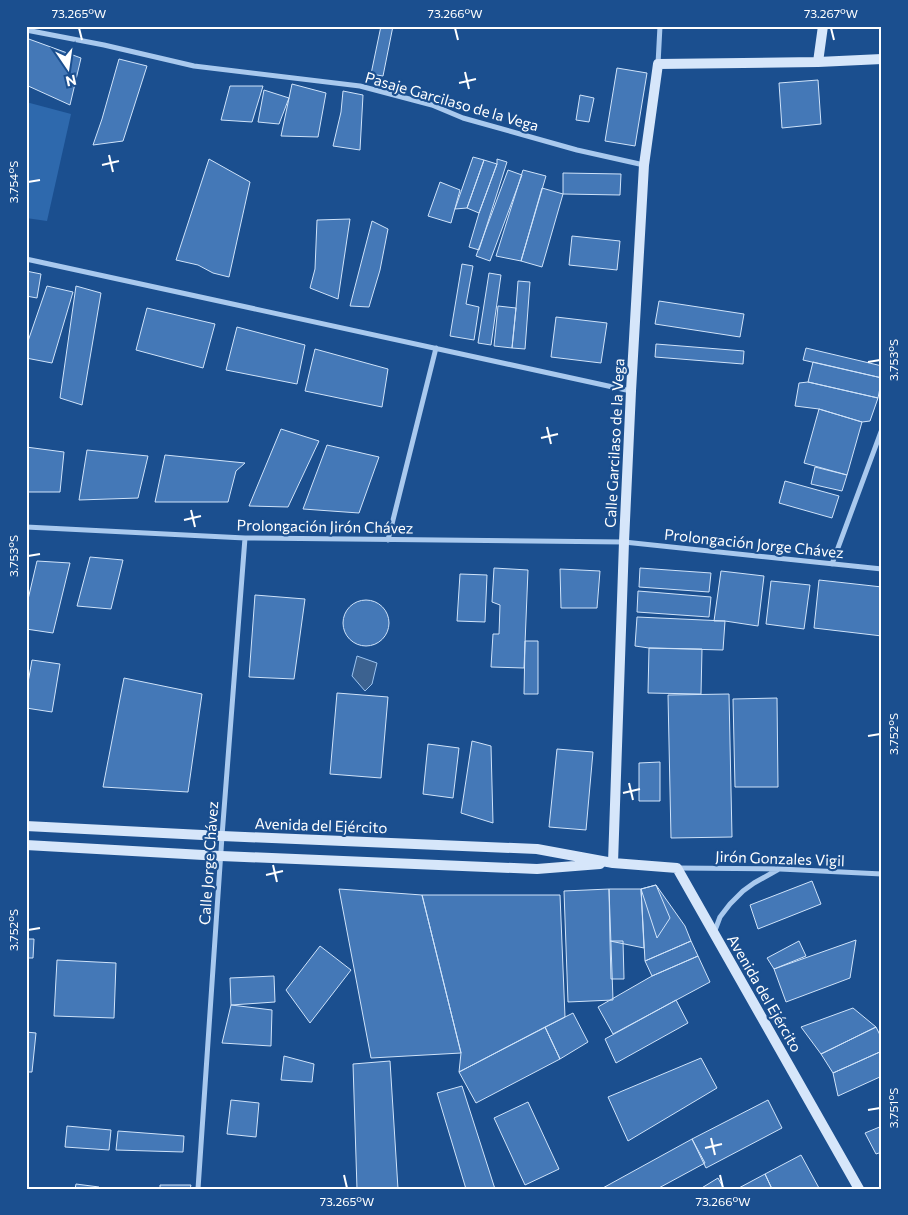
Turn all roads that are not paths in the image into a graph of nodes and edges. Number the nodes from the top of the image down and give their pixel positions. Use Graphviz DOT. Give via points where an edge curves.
graph roads {
  1 [pos="660,26"];
  2 [pos="823,26"];
  3 [pos="26,30"];
  4 [pos="882,60"];
  5 [pos="818,62"];
  6 [pos="658,64"];
  7 [pos="644,165"];
  8 [pos="26,259"];
  9 [pos="436,348"];
  10 [pos="631,391"];
  11 [pos="882,429"];
  12 [pos="26,527"];
  13 [pos="245,538"];
  14 [pos="388,540"];
  15 [pos="624,542"];
  16 [pos="832,564"];
  17 [pos="882,569"];
  18 [pos="26,826"];
  19 [pos="222,836"];
  20 [pos="26,845"];
  21 [pos="221,856"];
  22 [pos="613,863"];
  23 [pos="677,868"];
  24 [pos="780,869"];
  25 [pos="882,874"];
  26 [pos="714,934"];
  27 [pos="198,1189"];
  28 [pos="858,1189"];
  1 -- 6 [label="street, Calle Garcilaso de la Vega"];
  2 -- 5 [label="main road"];
  3 -- 7 [label="street, Pasaje Garcilaso de la Vega" via="194,66 360,86 577,150"];
  4 -- 5 [label="main road"];
  5 -- 6 [label="main road"];
  6 -- 7 [label="main road, Calle Garcilaso de la Vega"];
  7 -- 10 [label="main road, Calle Garcilaso de la Vega"];
  8 -- 9 [label="street"];
  9 -- 10 [label="street"];
  9 -- 14 [label="street"];
  10 -- 15 [label="main road, Calle Garcilaso de la Vega"];
  11 -- 16 [label="street"];
  12 -- 13 [label="street, Prolongación Jirón Chávez"];
  13 -- 14 [label="street, Prolongación Jirón Chávez"];
  13 -- 19 [label="street, Calle Jorge Chávez"];
  14 -- 15 [label="street, Prolongación Jirón Chávez"];
  15 -- 16 [label="street, Prolongación Jorge Chávez"];
  15 -- 22 [label="main road, Calle Garcilaso de la Vega"];
  16 -- 17 [label="street, Prolongación Jorge Chávez"];
  18 -- 19 [label="main road, Avenida del Ejército"];
  19 -- 21 [label="street, Calle Jorge Chávez"];
  19 -- 22 [label="main road, Avenida del Ejército" via="537,849"];
  20 -- 21 [label="main road, Avenida del Ejército"];
  21 -- 22 [label="main road, Avenida del Ejército" via="537,869"];
  21 -- 27 [label="street, Calle Jorge Chávez"];
  22 -- 23 [label="main road, Avenida del Ejército"];
  23 -- 24 [label="street, Jirón Gonzales Vigil"];
  23 -- 26 [label="main road, Avenida del Ejército"];
  24 -- 25 [label="street, Jirón Gonzales Vigil"];
  24 -- 26 [label="street" via="743,891 720,917"];
  26 -- 28 [label="main road, Avenida del Ejército"];
}
